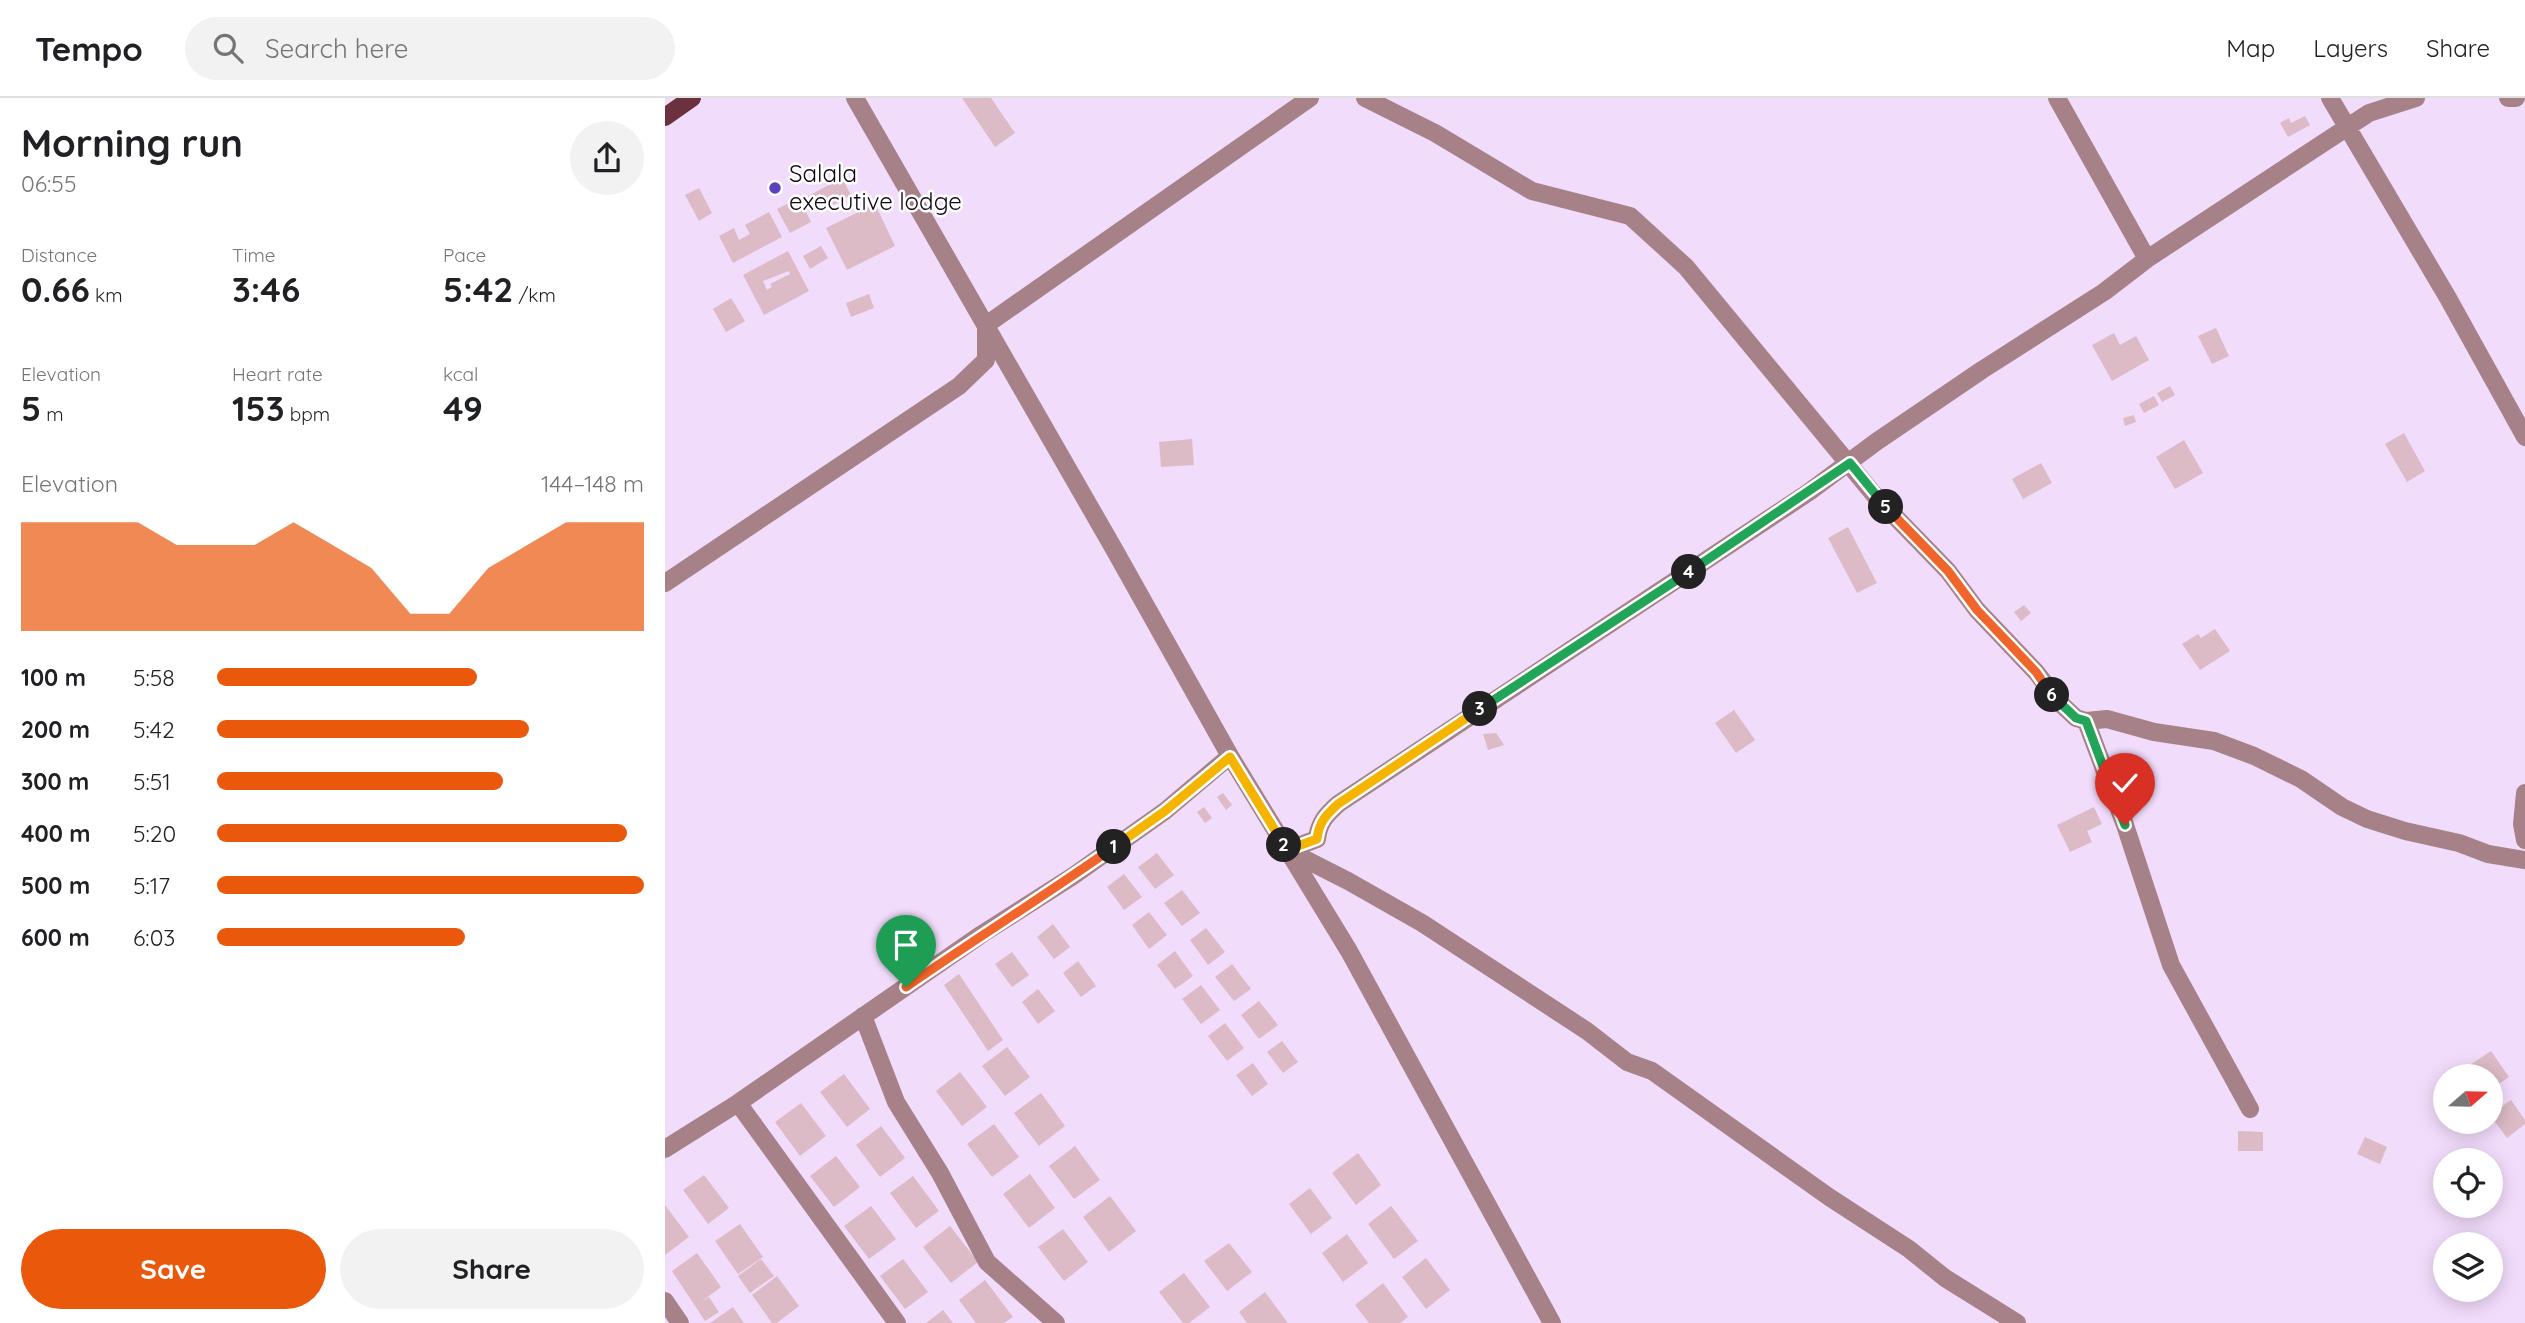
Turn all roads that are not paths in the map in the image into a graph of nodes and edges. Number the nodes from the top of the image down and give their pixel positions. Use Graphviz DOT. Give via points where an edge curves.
graph roads {
  1 [pos="692,98"];
  2 [pos="855,98"];
  3 [pos="1310,98"];
  4 [pos="1365,98"];
  5 [pos="2057,98"];
  6 [pos="2330,98"];
  7 [pos="2416,98"];
  8 [pos="2508,98"];
  9 [pos="2516,98"];
  10 [pos="665,117"];
  11 [pos="2348,129"];
  12 [pos="2147,260"];
  13 [pos="986,325"];
  14 [pos="2525,437"];
  15 [pos="1850,463"];
  16 [pos="665,583"];
  17 [pos="2086,721"];
  18 [pos="1230,757"];
  19 [pos="2525,793"];
  20 [pos="2525,840"];
  21 [pos="1287,850"];
  22 [pos="2525,860"];
  23 [pos="863,1016"];
  24 [pos="739,1103"];
  25 [pos="2250,1109"];
  26 [pos="665,1149"];
  27 [pos="665,1301"];
  28 [pos="680,1323"];
  29 [pos="897,1323"];
  30 [pos="1056,1323"];
  31 [pos="1552,1323"];
  32 [pos="2017,1323"];
  1 -- 10 [label="main road"];
  2 -- 13 [label="street"];
  3 -- 13 [label="street"];
  4 -- 15 [label="street" via="1532,191 1630,216 1686,267"];
  5 -- 12 [label="street"];
  6 -- 11 [label="street"];
  7 -- 11 [label="street" via="2369,113"];
  8 -- 9 [label="street"];
  11 -- 12 [label="street"];
  11 -- 14 [label="street"];
  12 -- 15 [label="street"];
  13 -- 16 [label="street" via="986,360 959,386"];
  13 -- 18 [label="street"];
  15 -- 17 [label="street" via="2061,704"];
  15 -- 21 [label="street" via="1338,804 1324,817 1317,839"];
  17 -- 22 [label="street" via="2107,719 2214,741 2301,779 2367,819"];
  17 -- 25 [label="street" via="2171,965"];
  18 -- 21 [label="street"];
  18 -- 23 [label="street" via="1165,811 1083,869"];
  19 -- 20 [label="street"];
  21 -- 31 [label="street" via="1349,951"];
  21 -- 32 [label="street" via="1422,923 1627,1062 1652,1071 1829,1198"];
  23 -- 24 [label="street"];
  23 -- 30 [label="street" via="896,1102 940,1172 987,1262"];
  24 -- 26 [label="street"];
  24 -- 29 [label="street"];
  27 -- 28 [label="street"];
}
